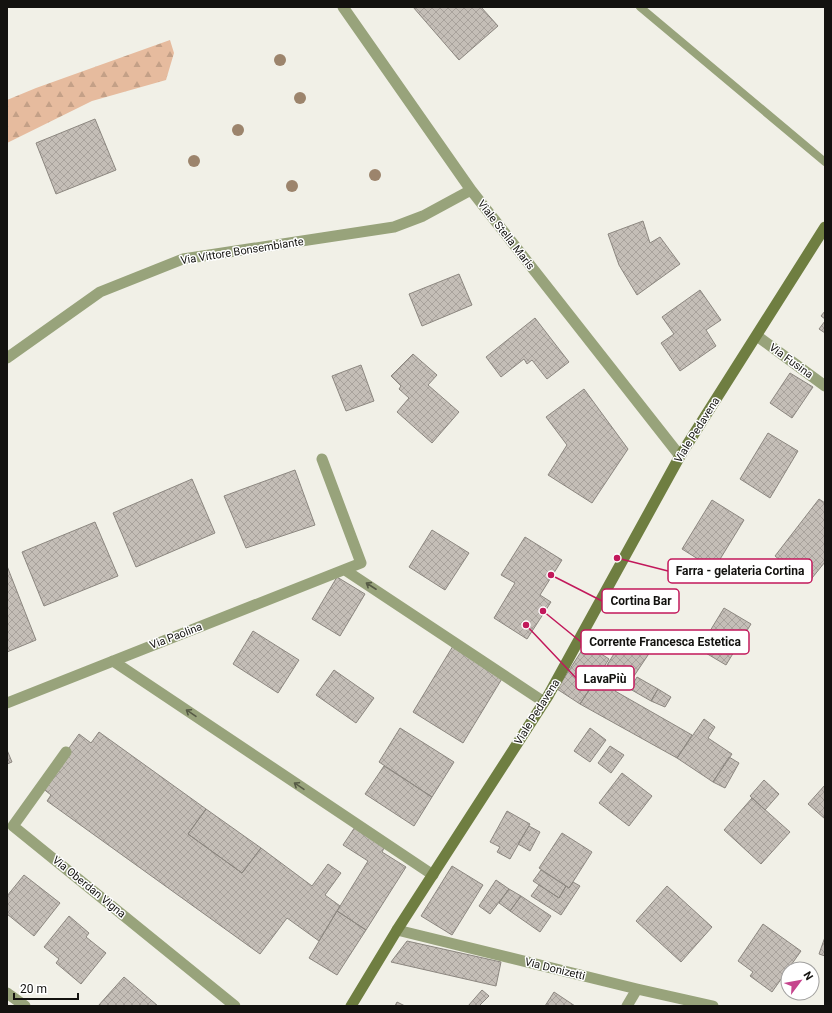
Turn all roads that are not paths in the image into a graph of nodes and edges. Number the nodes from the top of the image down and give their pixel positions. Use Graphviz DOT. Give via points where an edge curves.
graph roads {
  1 [pos="343,7"];
  2 [pos="640,7"];
  3 [pos="825,162"];
  4 [pos="471,190"];
  5 [pos="825,227"];
  6 [pos="757,336"];
  7 [pos="7,358"];
  8 [pos="825,386"];
  9 [pos="680,456"];
  10 [pos="322,459"];
  11 [pos="345,570"];
  12 [pos="113,661"];
  13 [pos="544,702"];
  14 [pos="7,703"];
  15 [pos="66,752"];
  16 [pos="433,875"];
  17 [pos="397,930"];
  18 [pos="638,989"];
  19 [pos="7,993"];
  20 [pos="25,1006"];
  21 [pos="235,1006"];
  22 [pos="351,1006"];
  23 [pos="627,1006"];
  24 [pos="713,1006"];
  1 -- 4 [label="street, Viale Stella Maris"];
  2 -- 3 [label="lane"];
  4 -- 7 [label="street, Via Vittore Bonsembiante" via="423,216 394,227 183,259 100,292"];
  4 -- 9 [label="street, Viale Stella Maris"];
  5 -- 6 [label="main road, Viale Pedavena"];
  6 -- 8 [label="street, Via Fusina"];
  6 -- 9 [label="main road, Viale Pedavena"];
  9 -- 13 [label="main road, Viale Pedavena"];
  10 -- 11 [label="street, Via Paolina" via="362,563"];
  11 -- 12 [label="street, Via Paolina"];
  13 -- 11 [label="street, one-way"];
  12 -- 14 [label="street, Via Paolina"];
  16 -- 12 [label="street, one-way"];
  13 -- 16 [label="main road, Viale Pedavena"];
  15 -- 21 [label="street, Via Oberdan Vigna" via="13,826"];
  16 -- 17 [label="main road, Viale Pedavena"];
  17 -- 18 [label="street, Via Donizetti"];
  17 -- 22 [label="main road, Viale Pedavena"];
  18 -- 23 [label="street"];
  18 -- 24 [label="street, Via Donizetti"];
  19 -- 20 [label="street"];
}
